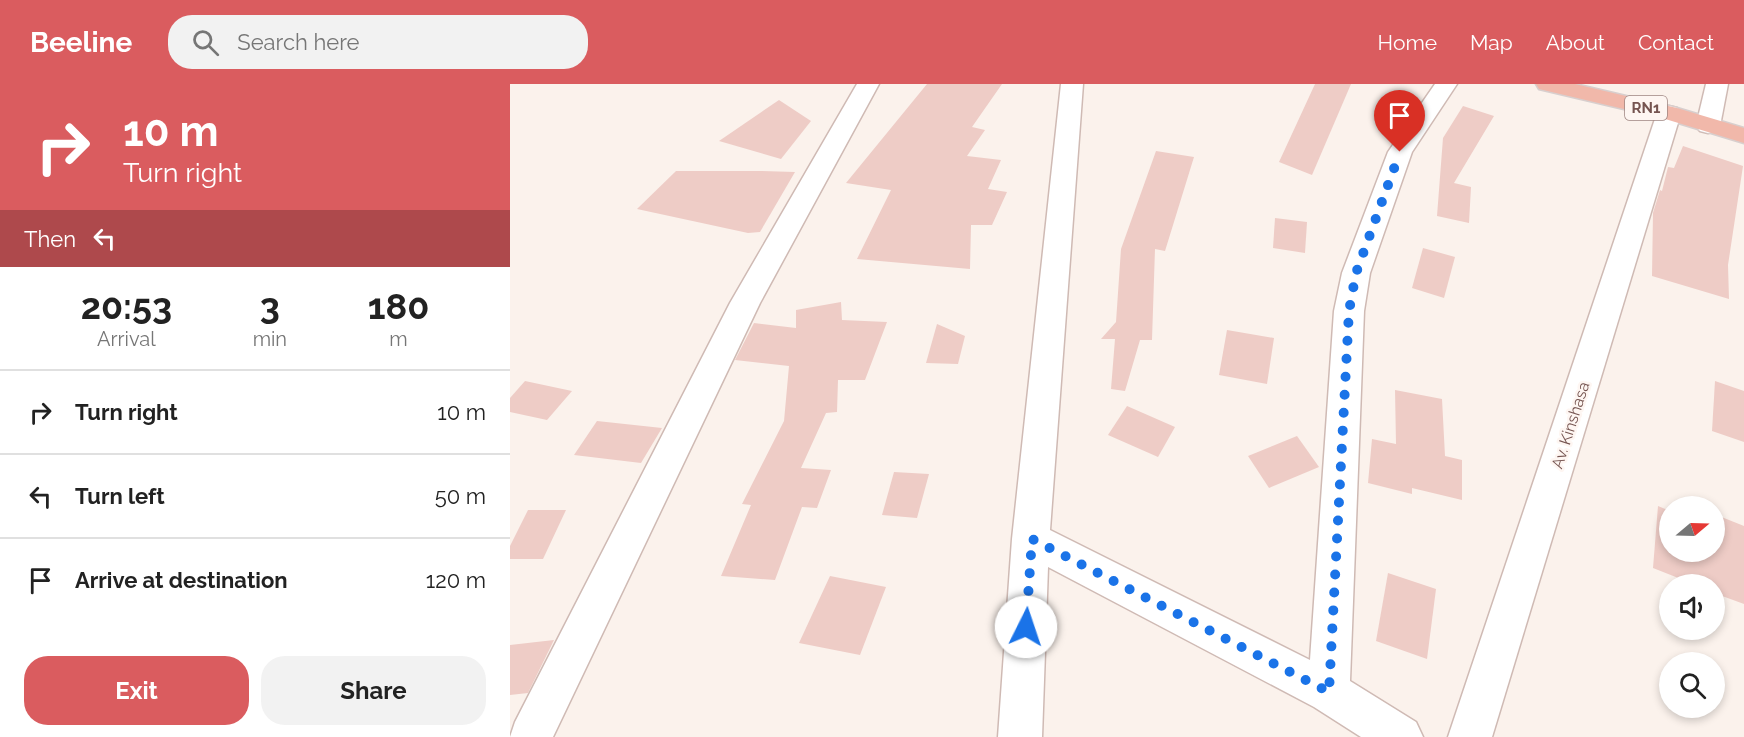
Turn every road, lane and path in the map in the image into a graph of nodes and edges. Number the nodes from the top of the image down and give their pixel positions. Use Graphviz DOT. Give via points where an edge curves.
graph roads {
  1 [pos="868,84"];
  2 [pos="1072,84"];
  3 [pos="1446,84"];
  4 [pos="1547,84"];
  5 [pos="1717,84"];
  6 [pos="1669,113"];
  7 [pos="1708,126"];
  8 [pos="1744,136"];
  9 [pos="1032,539"];
  10 [pos="1329,692"];
  11 [pos="530,737"];
  12 [pos="1020,737"];
  13 [pos="1401,737"];
  14 [pos="1470,737"];
  1 -- 11 [label="street" via="745,303"];
  2 -- 9 [label="street"];
  3 -- 10 [label="street" via="1400,152 1356,273 1349,311"];
  4 -- 6 [label="highway, RN1"];
  5 -- 7 [label="street"];
  6 -- 7 [label="highway, RN1"];
  6 -- 14 [label="street, Av. Kinshasa"];
  7 -- 8 [label="highway, RN1"];
  9 -- 10 [label="street"];
  9 -- 12 [label="street"];
  10 -- 13 [label="street"];
}
